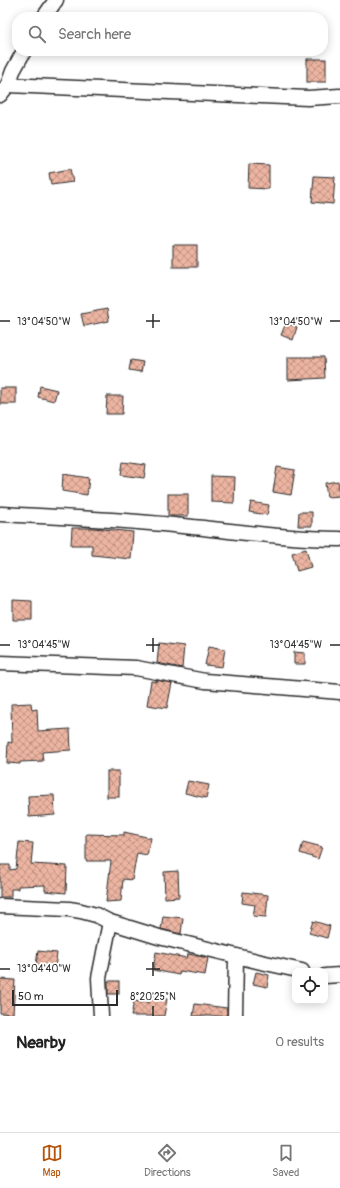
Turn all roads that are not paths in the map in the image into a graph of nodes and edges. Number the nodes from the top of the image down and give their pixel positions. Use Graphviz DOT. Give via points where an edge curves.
graph roads {
  1 [pos="56,0"];
  2 [pos="48,12"];
  3 [pos="21,56"];
  4 [pos="4,90"];
  5 [pos="340,96"];
  6 [pos="0,514"];
  7 [pos="340,539"];
  8 [pos="0,663"];
  9 [pos="340,692"];
  10 [pos="0,906"];
  11 [pos="110,922"];
  12 [pos="236,956"];
  13 [pos="292,969"];
  14 [pos="340,975"];
  15 [pos="328,976"];
  16 [pos="101,1016"];
  17 [pos="235,1016"];
  1 -- 2 [label="street"];
  3 -- 4 [label="street"];
  4 -- 5 [label="street" via="308,98"];
  6 -- 7 [label="street" via="92,518 308,539"];
  8 -- 9 [label="street" via="136,668 205,681"];
  10 -- 11 [label="street" via="81,911"];
  11 -- 12 [label="street"];
  11 -- 16 [label="street" via="99,978"];
  12 -- 13 [label="street"];
  12 -- 17 [label="street"];
  14 -- 15 [label="street"];
}
